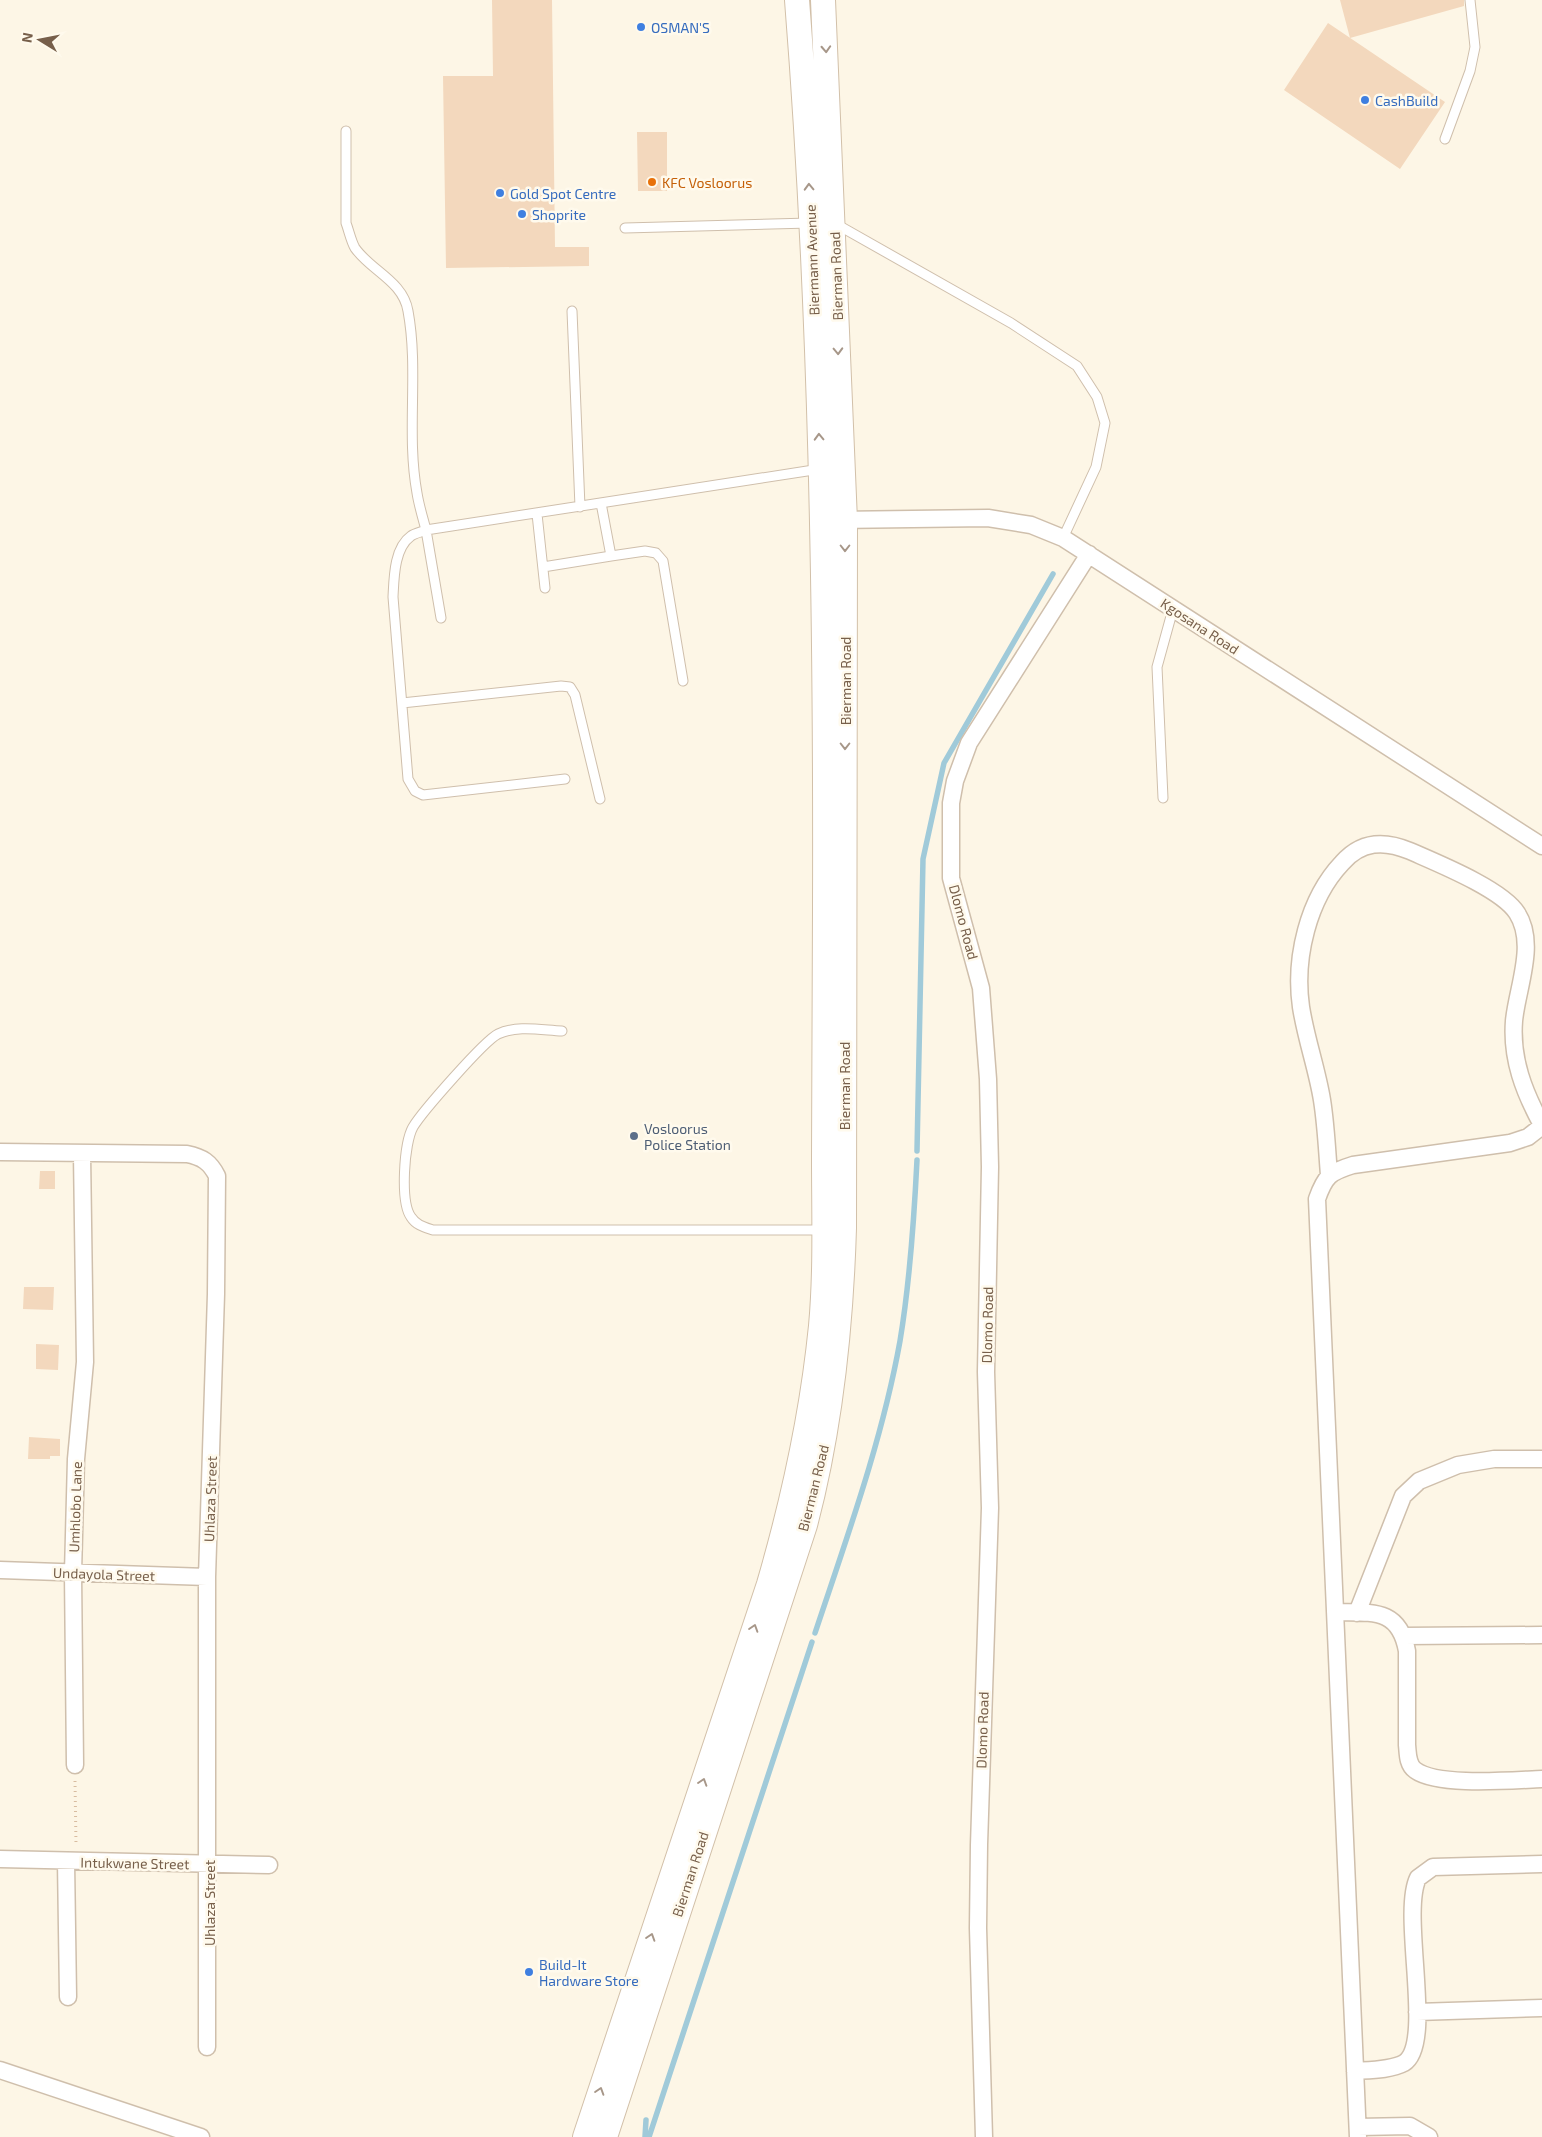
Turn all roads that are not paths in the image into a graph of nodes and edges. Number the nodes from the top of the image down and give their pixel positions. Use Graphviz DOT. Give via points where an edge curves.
graph roads {
  1 [pos="797,0"];
  2 [pos="823,0"];
  3 [pos="1470,0"];
  4 [pos="346,131"];
  5 [pos="1445,139"];
  6 [pos="822,223"];
  7 [pos="625,228"];
  8 [pos="572,311"];
  9 [pos="820,469"];
  10 [pos="601,503"];
  11 [pos="580,507"];
  12 [pos="536,514"];
  13 [pos="834,520"];
  14 [pos="426,530"];
  15 [pos="1063,538"];
  16 [pos="1089,554"];
  17 [pos="611,556"];
  18 [pos="543,567"];
  19 [pos="545,588"];
  20 [pos="1173,609"];
  21 [pos="441,618"];
  22 [pos="683,681"];
  23 [pos="402,703"];
  24 [pos="565,779"];
  25 [pos="600,798"];
  26 [pos="1163,798"];
  27 [pos="1542,846"];
  28 [pos="562,1031"];
  29 [pos="1542,1125"];
  30 [pos="0,1152"];
  31 [pos="82,1154"];
  32 [pos="1329,1175"];
  33 [pos="824,1230"];
  34 [pos="1542,1459"];
  35 [pos="0,1570"];
  36 [pos="73,1573"];
  37 [pos="208,1577"];
  38 [pos="1334,1612"];
  39 [pos="1357,1613"];
  40 [pos="1542,1635"];
  41 [pos="1404,1636"];
  42 [pos="75,1766"];
  43 [pos="1542,1779"];
  44 [pos="0,1859"];
  45 [pos="71,1861"];
  46 [pos="209,1864"];
  47 [pos="1542,1864"];
  48 [pos="269,1865"];
  49 [pos="68,1997"];
  50 [pos="1542,2008"];
  51 [pos="1417,2012"];
  52 [pos="208,2047"];
  53 [pos="0,2070"];
  54 [pos="1355,2072"];
  55 [pos="614,2106"];
  56 [pos="1358,2132"];
  57 [pos="201,2137"];
  58 [pos="585,2137"];
  59 [pos="605,2137"];
  60 [pos="612,2137"];
  61 [pos="984,2137"];
  62 [pos="1429,2137"];
  6 -- 1 [label="main road, Biermann Avenue, one-way" via="808,134"];
  2 -- 6 [label="main road, Bierman Road, one-way"];
  3 -- 5 [label="lane" via="1475,47 1470,71"];
  4 -- 14 [label="lane" via="346,223 350,236 363,257 397,287 408,310 412,343 416,493"];
  6 -- 7 [label="lane"];
  9 -- 6 [label="main road, Biermann Avenue, one-way"];
  6 -- 13 [label="main road, Bierman Road, one-way"];
  6 -- 15 [label="lane" via="1011,323 1077,366 1097,397 1105,422 1096,468"];
  8 -- 11 [label="lane"];
  9 -- 10 [label="lane"];
  9 -- 13 [label="main road, Biermann Avenue"];
  10 -- 11 [label="lane"];
  10 -- 17 [label="lane"];
  11 -- 12 [label="lane"];
  12 -- 14 [label="lane"];
  12 -- 18 [label="lane"];
  13 -- 15 [label="street, Kgosana Road" via="988,518 1031,525"];
  13 -- 33 [label="main road, Bierman Road" via="825,815"];
  13 -- 55 [label="main road, Bierman Road, one-way" via="844,1228 835,1369 825,1436 804,1525"];
  14 -- 21 [label="lane"];
  14 -- 23 [label="lane" via="410,537 401,550 394,571 393,597"];
  15 -- 16 [label="street, Kgosana Road"];
  16 -- 20 [label="street, Kgosana Road"];
  16 -- 61 [label="street, Dlomo Road" via="969,743 955,781 951,813 951,878 981,988 988,1079 990,1167 986,1372 990,1518 978,1854"];
  17 -- 18 [label="lane"];
  17 -- 22 [label="lane" via="650,552 656,553 663,561"];
  18 -- 19 [label="lane"];
  20 -- 26 [label="lane" via="1157,667"];
  20 -- 27 [label="street, Kgosana Road"];
  23 -- 24 [label="lane" via="408,779 415,791 423,794"];
  23 -- 25 [label="lane" via="570,687 575,695"];
  28 -- 33 [label="lane" via="519,1028 495,1035 420,1117 407,1141 405,1155 406,1203 410,1216 419,1226 443,1230"];
  29 -- 32 [label="street" via="1528,1137 1510,1144 1354,1165"];
  29 -- 32 [label="street" via="1526,1095 1515,1049 1514,1021 1525,941 1518,913 1493,891 1433,861 1399,846 1372,845 1356,849 1323,886 1303,945 1301,1007 1322,1100"];
  30 -- 31 [label="street, Uhlaza Street"];
  31 -- 36 [label="street, Umhlobo Lane" via="85,1362 76,1459"];
  31 -- 37 [label="street, Uhlaza Street" via="187,1154 206,1161 216,1176"];
  32 -- 38 [label="street" via="1317,1199 1316,1216"];
  58 -- 33 [label="main road, Bierman Road, one-way" via="766,1593 793,1501 810,1412 821,1323"];
  34 -- 39 [label="street" via="1494,1459 1458,1465 1419,1481 1402,1496"];
  35 -- 36 [label="street, Undayola Street"];
  36 -- 37 [label="street, Undayola Street"];
  36 -- 42 [label="street, Umhlobo Lane"];
  37 -- 46 [label="street, Uhlaza Street"];
  38 -- 39 [label="street"];
  38 -- 54 [label="street"];
  39 -- 41 [label="street" via="1388,1616"];
  40 -- 41 [label="street"];
  41 -- 43 [label="street" via="1407,1651 1407,1744 1411,1766 1421,1773 1459,1780"];
  44 -- 45 [label="street, Intukwane Street"];
  45 -- 46 [label="street, Intukwane Street"];
  45 -- 49 [label="street"];
  46 -- 48 [label="street, Intukwane Street"];
  46 -- 52 [label="street, Uhlaza Street"];
  47 -- 51 [label="street" via="1433,1867 1418,1878 1412,1901"];
  50 -- 51 [label="street"];
  51 -- 54 [label="street" via="1415,2046 1404,2063"];
  53 -- 57 [label="street"];
  54 -- 56 [label="street"];
  55 -- 59 [label="main road, Bierman Road"];
  55 -- 60 [label="main road"];
  56 -- 62 [label="street" via="1410,2126"];
}
